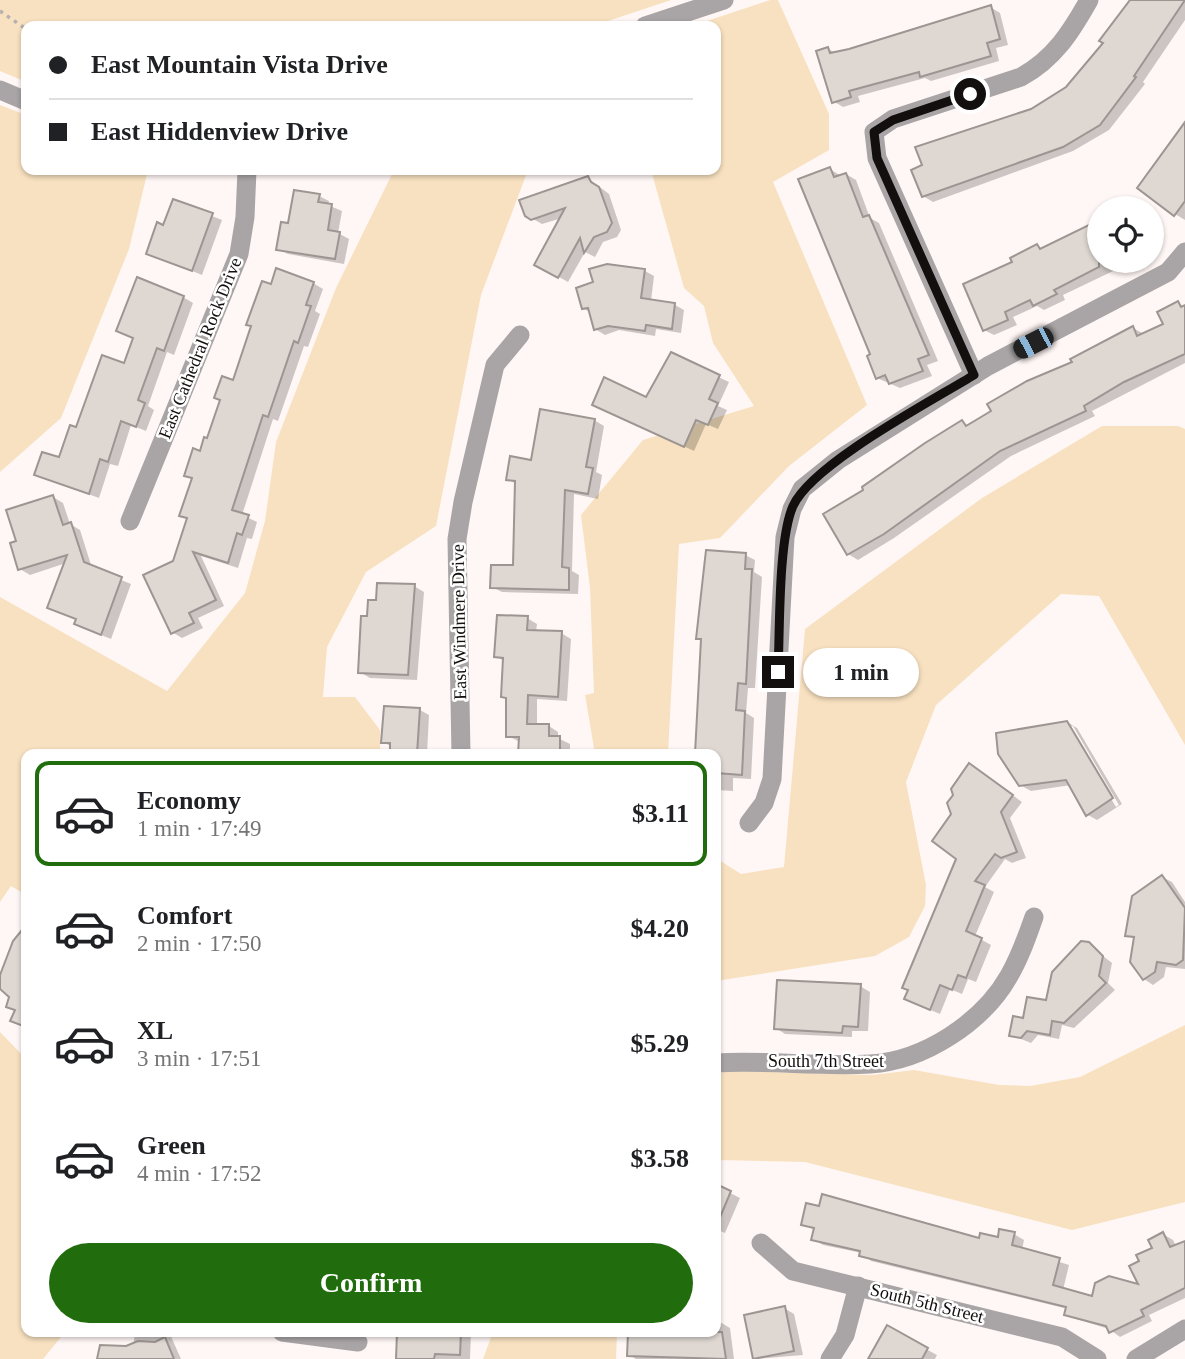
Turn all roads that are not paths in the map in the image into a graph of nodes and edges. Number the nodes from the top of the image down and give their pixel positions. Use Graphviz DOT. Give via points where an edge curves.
graph roads {
  1 [pos="724,0"];
  2 [pos="1089,0"];
  3 [pos="660,21"];
  4 [pos="0,90"];
  5 [pos="21,99"];
  6 [pos="247,175"];
  7 [pos="1184,255"];
  8 [pos="520,335"];
  9 [pos="974,375"];
  10 [pos="130,521"];
  11 [pos="461,749"];
  12 [pos="749,823"];
  13 [pos="1034,917"];
  14 [pos="721,1063"];
  15 [pos="761,1243"];
  16 [pos="858,1286"];
  17 [pos="1185,1329"];
  18 [pos="314,1337"];
  19 [pos="358,1344"];
  20 [pos="830,1359"];
  21 [pos="1097,1359"];
  22 [pos="1136,1359"];
  1 -- 3 [label="street"];
  2 -- 9 [label="street" via="1055,54 1040,66 1021,77 893,120 874,132 877,158"];
  4 -- 5 [label="street"];
  6 -- 10 [label="street, East Cathedral Rock Drive" via="239,254"];
  7 -- 9 [label="street" via="1168,272"];
  8 -- 11 [label="street, East Windmere Drive" via="495,365 457,539"];
  9 -- 12 [label="street" via="802,489 785,537 772,779 764,803"];
  13 -- 14 [label="street, South 7th Street" via="1009,978 988,1005 945,1039 903,1059 872,1064"];
  15 -- 16 [label="street, South 5th Street" via="793,1271"];
  16 -- 20 [label="street" via="845,1335"];
  16 -- 21 [label="street, South 5th Street" via="1062,1337"];
  17 -- 22 [label="street"];
  18 -- 19 [label="street"];
}
